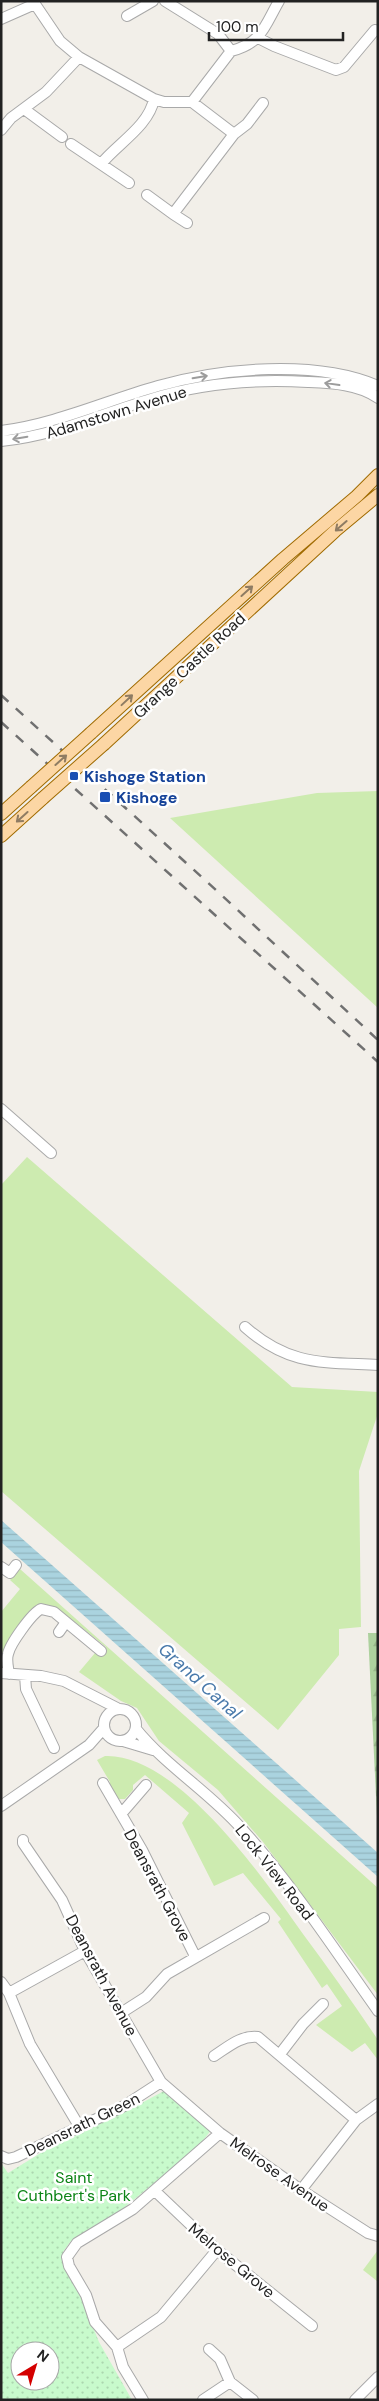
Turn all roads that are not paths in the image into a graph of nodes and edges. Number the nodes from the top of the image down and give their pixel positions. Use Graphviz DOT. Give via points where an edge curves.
graph roads {
  1 [pos="153,1"];
  2 [pos="165,1"];
  3 [pos="279,1"];
  4 [pos="35,3"];
  5 [pos="127,16"];
  6 [pos="1,19"];
  7 [pos="375,30"];
  8 [pos="258,38"];
  9 [pos="231,51"];
  10 [pos="79,57"];
  11 [pos="154,99"];
  12 [pos="192,102"];
  13 [pos="263,103"];
  14 [pos="24,109"];
  15 [pos="1,130"];
  16 [pos="234,134"];
  17 [pos="62,137"];
  18 [pos="71,144"];
  19 [pos="101,164"];
  20 [pos="129,183"];
  21 [pos="147,195"];
  22 [pos="173,214"];
  23 [pos="187,223"];
  24 [pos="378,386"];
  25 [pos="378,398"];
  26 [pos="1,431"];
  27 [pos="1,441"];
  28 [pos="378,475"];
  29 [pos="378,495"];
  30 [pos="1,814"];
  31 [pos="1,836"];
  32 [pos="1,1109"];
  33 [pos="51,1153"];
  34 [pos="244,1327"];
  35 [pos="378,1365"];
  36 [pos="16,1565"];
  37 [pos="1,1567"];
  38 [pos="66,1622"];
  39 [pos="59,1632"];
  40 [pos="102,1650"];
  41 [pos="5,1673"];
  42 [pos="25,1675"];
  43 [pos="90,1695"];
  44 [pos="117,1708"];
  45 [pos="106,1715"];
  46 [pos="104,1728"];
  47 [pos="136,1729"];
  48 [pos="111,1738"];
  49 [pos="124,1741"];
  50 [pos="89,1745"];
  51 [pos="54,1748"];
  52 [pos="153,1750"];
  53 [pos="103,1783"];
  54 [pos="146,1785"];
  55 [pos="1,1806"];
  56 [pos="121,1814"];
  57 [pos="23,1840"];
  58 [pos="264,1918"];
  59 [pos="85,1951"];
  60 [pos="195,1956"];
  61 [pos="1,1982"];
  62 [pos="9,1994"];
  63 [pos="323,2004"];
  64 [pos="378,2010"];
  65 [pos="121,2013"];
  66 [pos="280,2054"];
  67 [pos="214,2056"];
  68 [pos="161,2082"];
  69 [pos="378,2104"];
  70 [pos="188,2105"];
  71 [pos="356,2120"];
  72 [pos="79,2126"];
  73 [pos="220,2133"];
  74 [pos="2,2156"];
  75 [pos="301,2190"];
  76 [pos="155,2191"];
  77 [pos="378,2236"];
  78 [pos="217,2250"];
  79 [pos="312,2326"];
  80 [pos="117,2347"];
  81 [pos="209,2349"];
  82 [pos="378,2377"];
  83 [pos="230,2382"];
  84 [pos="143,2400"];
  85 [pos="203,2400"];
  86 [pos="253,2400"];
  87 [pos="355,2400"];
  1 -- 5 [label="street"];
  2 -- 9 [label="street" via="218,34"];
  3 -- 8 [label="street"];
  4 -- 6 [label="street"];
  4 -- 10 [label="street" via="60,41"];
  7 -- 8 [label="street" via="344,67 336,70"];
  8 -- 9 [label="street" via="246,47"];
  9 -- 12 [label="street"];
  10 -- 11 [label="street"];
  10 -- 14 [label="street" via="46,92"];
  11 -- 12 [label="street"];
  11 -- 19 [label="street" via="152,108 138,128"];
  12 -- 16 [label="street"];
  13 -- 16 [label="street" via="247,124"];
  14 -- 15 [label="street"];
  14 -- 17 [label="street"];
  16 -- 22 [label="street"];
  18 -- 19 [label="street"];
  19 -- 20 [label="street"];
  21 -- 22 [label="street"];
  22 -- 23 [label="street"];
  26 -- 24 [label="street, Adamstown Avenue, one-way" via="68,417 157,386 209,376 251,371 304,371 336,373"];
  25 -- 27 [label="street, Adamstown Avenue, one-way" via="357,388 327,383 288,380 247,382 153,398 54,432"];
  30 -- 28 [label="main road, Grange Castle Road, one-way, bridge"];
  29 -- 31 [label="main road, Grange Castle Road, one-way, bridge"];
  32 -- 33 [label="street"];
  34 -- 35 [label="street" via="273,1349 293,1357"];
  36 -- 37 [label="street" via="10,1573"];
  38 -- 39 [label="street"];
  38 -- 40 [label="street"];
  38 -- 41 [label="street" via="49,1610 36,1611 8,1652"];
  41 -- 42 [label="street"];
  42 -- 43 [label="street" via="64,1682"];
  42 -- 51 [label="street" via="26,1689"];
  43 -- 44 [label="street"];
  43 -- 45 [label="street"];
  44 -- 45 [label="street"];
  44 -- 47 [label="street" via="132,1713"];
  45 -- 46 [label="street"];
  46 -- 48 [label="street"];
  46 -- 50 [label="street"];
  47 -- 49 [label="street"];
  47 -- 52 [label="street, Lock View Road"];
  48 -- 49 [label="street"];
  48 -- 50 [label="street"];
  49 -- 52 [label="street, Lock View Road"];
  50 -- 55 [label="street"];
  52 -- 64 [label="street, Lock View Road" via="198,1786 241,1827 278,1872"];
  53 -- 56 [label="street, Deansrath Grove"];
  54 -- 56 [label="street, Deansrath Grove"];
  56 -- 60 [label="street, Deansrath Grove"];
  57 -- 59 [label="street, Deansrath Avenue" via="62,1900"];
  58 -- 60 [label="street"];
  59 -- 62 [label="street"];
  59 -- 65 [label="street, Deansrath Avenue"];
  60 -- 65 [label="street" via="167,1974 146,1997"];
  61 -- 62 [label="street"];
  62 -- 72 [label="street" via="30,2044"];
  63 -- 66 [label="street"];
  65 -- 68 [label="street, Deansrath Avenue"];
  66 -- 67 [label="street" via="258,2037 249,2036"];
  66 -- 71 [label="street"];
  68 -- 70 [label="street, Deansrath Avenue"];
  68 -- 72 [label="street, Deansrath Green" via="124,2106"];
  69 -- 71 [label="street"];
  70 -- 73 [label="street, Melrose Avenue"];
  71 -- 75 [label="street"];
  72 -- 74 [label="street, Deansrath Green" via="16,2157 8,2159"];
  73 -- 75 [label="street, Melrose Avenue"];
  73 -- 76 [label="street"];
  75 -- 77 [label="street, Melrose Avenue" via="368,2233"];
  76 -- 78 [label="street, Melrose Grove"];
  76 -- 80 [label="street" via="133,2209 77,2243 67,2257 86,2294 95,2322"];
  78 -- 79 [label="street, Melrose Grove"];
  78 -- 80 [label="street" via="161,2317"];
  80 -- 84 [label="street" via="123,2367"];
  81 -- 83 [label="street" via="220,2359"];
  82 -- 87 [label="street"];
  83 -- 85 [label="street"];
  83 -- 86 [label="street"];
}
